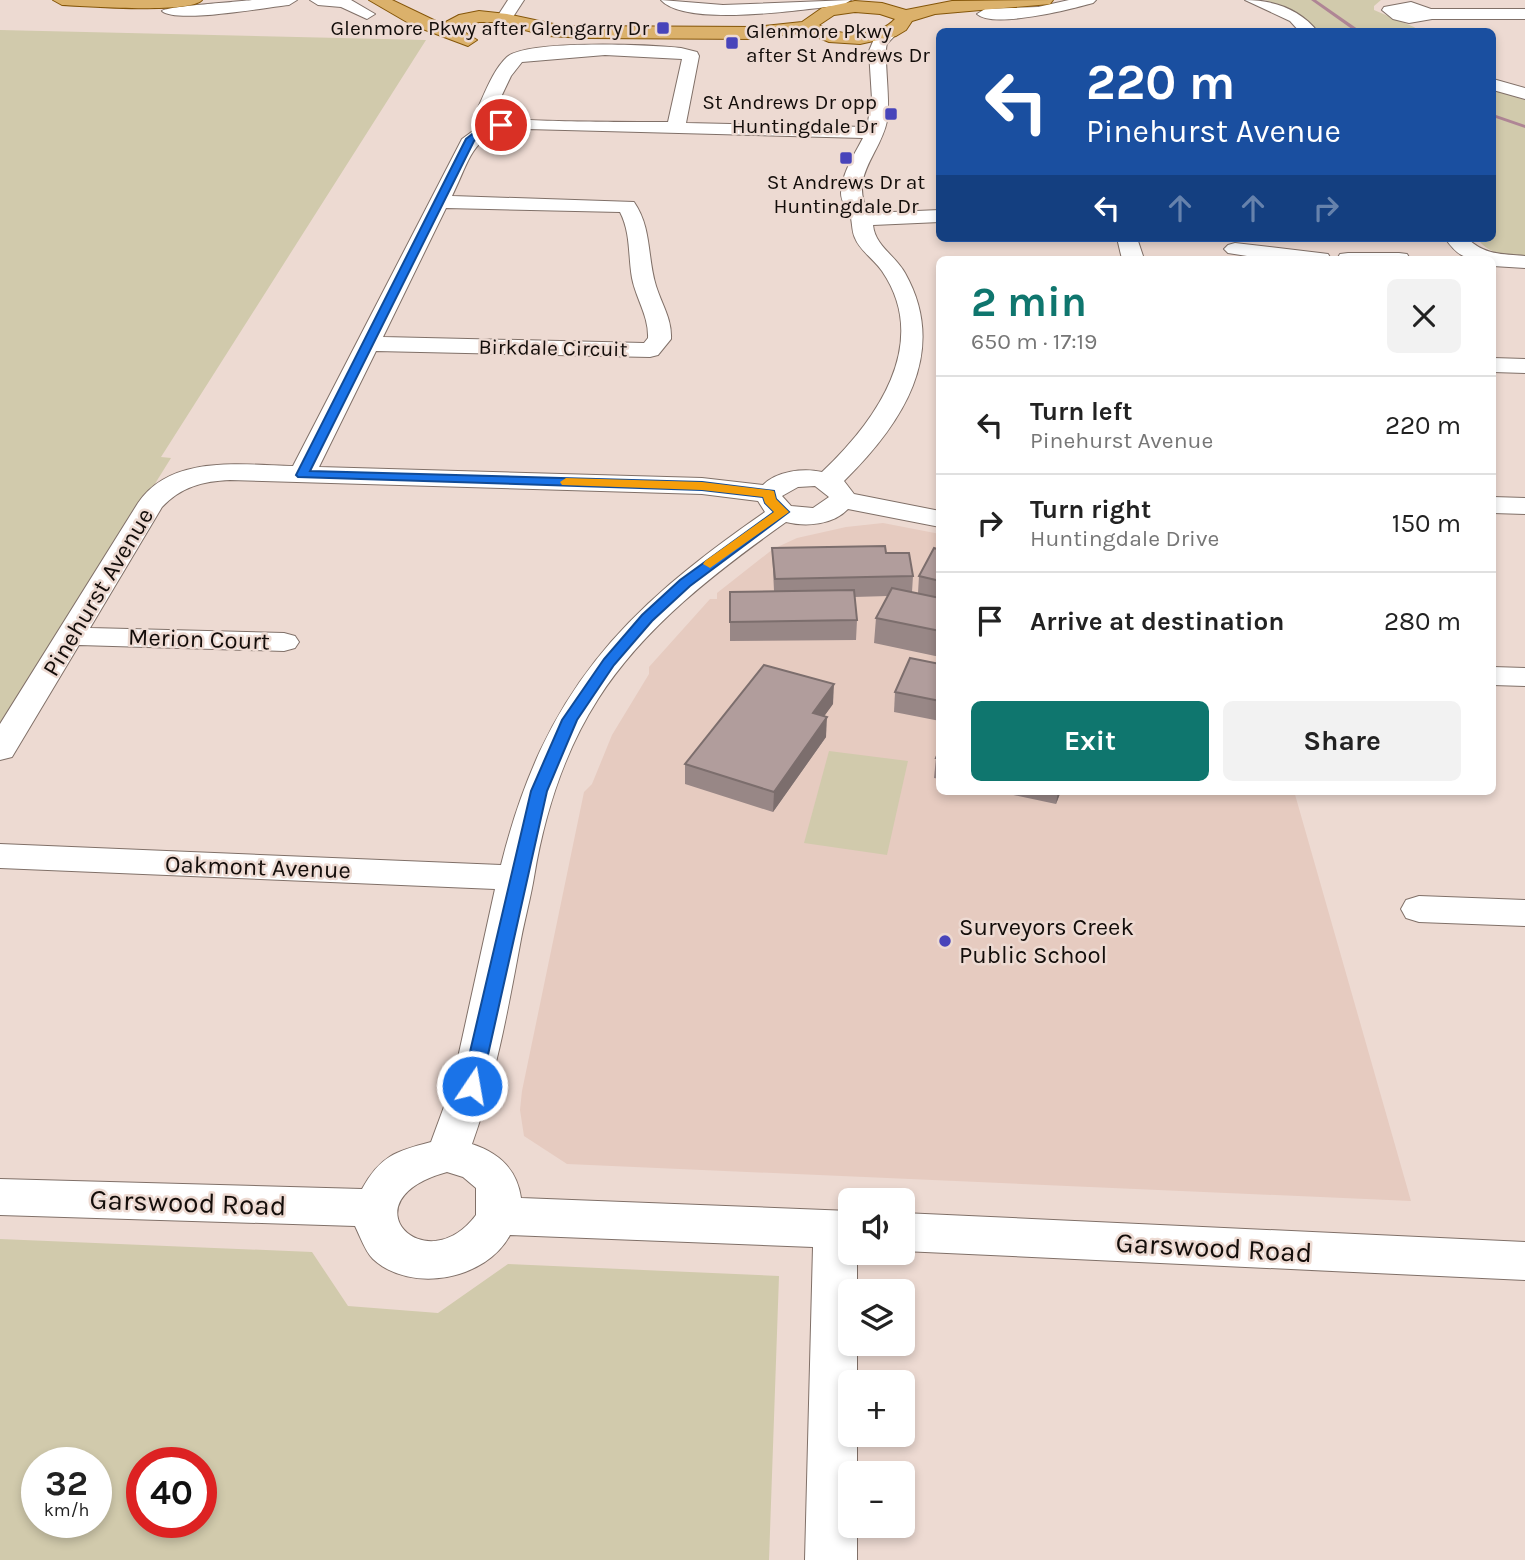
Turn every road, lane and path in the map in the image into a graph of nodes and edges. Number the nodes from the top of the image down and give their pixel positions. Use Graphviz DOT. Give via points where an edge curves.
graph roads {
  1 [pos="62,0"];
  2 [pos="193,0"];
  3 [pos="289,0"];
  4 [pos="318,0"];
  5 [pos="405,0"];
  6 [pos="516,0"];
  7 [pos="669,0"];
  8 [pos="843,0"];
  9 [pos="919,0"];
  10 [pos="1088,0"];
  11 [pos="1253,0"];
  12 [pos="224,5"];
  13 [pos="1038,6"];
  14 [pos="373,7"];
  15 [pos="870,7"];
  16 [pos="1413,10"];
  17 [pos="170,11"];
  18 [pos="985,14"];
  19 [pos="1525,14"];
  20 [pos="505,17"];
  21 [pos="905,17"];
  22 [pos="473,18"];
  23 [pos="526,26"];
  24 [pos="808,26"];
  25 [pos="1042,28"];
  26 [pos="1306,28"];
  27 [pos="1429,28"];
  28 [pos="447,32"];
  29 [pos="890,32"];
  30 [pos="839,37"];
  31 [pos="486,41"];
  32 [pos="877,51"];
  33 [pos="1496,85"];
  34 [pos="1525,94"];
  35 [pos="495,126"];
  36 [pos="676,126"];
  37 [pos="874,132"];
  38 [pos="439,202"];
  39 [pos="936,216"];
  40 [pos="862,219"];
  41 [pos="1461,242"];
  42 [pos="1235,249"];
  43 [pos="1294,256"];
  44 [pos="1482,256"];
  45 [pos="1496,259"];
  46 [pos="1525,262"];
  47 [pos="366,344"];
  48 [pos="1496,365"];
  49 [pos="1525,366"];
  50 [pos="302,475"];
  51 [pos="834,491"];
  52 [pos="776,503"];
  53 [pos="1496,505"];
  54 [pos="1525,506"];
  55 [pos="936,518"];
  56 [pos="72,636"];
  57 [pos="284,642"];
  58 [pos="1496,676"];
  59 [pos="1525,677"];
  60 [pos="0,750"];
  61 [pos="0,856"];
  62 [pos="517,878"];
  63 [pos="1419,909"];
  64 [pos="1525,914"];
  65 [pos="447,1155"];
  66 [pos="0,1197"];
  67 [pos="375,1208"];
  68 [pos="498,1216"];
  69 [pos="838,1229"];
  70 [pos="915,1233"];
  71 [pos="1525,1261"];
  72 [pos="842,1265"];
  73 [pos="831,1560"];
  1 -- 2 [label="main road"];
  3 -- 12 [label="street"];
  4 -- 14 [label="street"];
  5 -- 22 [label="main road" via="432,17"];
  6 -- 20 [label="street"];
  7 -- 8 [label="street" via="684,8 744,10"];
  9 -- 15 [label="main road"];
  10 -- 13 [label="street"];
  11 -- 26 [label="street" via="1296,18"];
  12 -- 17 [label="street"];
  13 -- 18 [label="street"];
  13 -- 21 [label="main road" via="933,7"];
  13 -- 25 [label="street"];
  14 -- 28 [label="main road"];
  15 -- 21 [label="main road"];
  15 -- 24 [label="main road" via="833,11"];
  16 -- 19 [label="street"];
  16 -- 27 [label="street"];
  20 -- 22 [label="main road"];
  20 -- 23 [label="main road"];
  21 -- 29 [label="main road" via="903,24"];
  22 -- 28 [label="main road" via="456,22"];
  23 -- 24 [label="main road" via="572,32 759,34"];
  23 -- 30 [label="main road" via="508,39"];
  24 -- 30 [label="main road" via="817,33"];
  28 -- 31 [label="main road" via="465,40"];
  29 -- 30 [label="main road"];
  29 -- 32 [label="street"];
  30 -- 32 [label="street" via="868,43"];
  32 -- 37 [label="street, Pinehurst Avenue" via="880,108"];
  33 -- 34 [label="street"];
  35 -- 36 [label="street"];
  35 -- 36 [label="street" via="484,114 510,64 520,56 659,50 691,56"];
  35 -- 38 [label="street" via="471,139"];
  36 -- 37 [label="street"];
  37 -- 40 [label="street, Pinehurst Avenue" via="852,189 852,202"];
  38 -- 47 [label="street"];
  38 -- 47 [label="street, Birkdale Circuit" via="627,206 640,242 659,339 650,350"];
  39 -- 40 [label="street"];
  40 -- 51 [label="street, Pinehurst Avenue" via="866,239 901,287 910,314 911,347 902,388 889,413"];
  41 -- 44 [label="street"];
  42 -- 43 [label="street"];
  45 -- 46 [label="street"];
  47 -- 50 [label="street"];
  48 -- 49 [label="street"];
  50 -- 52 [label="street, Pinehurst Avenue" via="702,486"];
  50 -- 56 [label="street, Pinehurst Avenue" via="219,473 166,488 151,503"];
  51 -- 52 [label="street" via="797,478 779,484"];
  51 -- 52 [label="street, Pinehurst Avenue" via="832,510 824,514 802,516"];
  51 -- 55 [label="street"];
  52 -- 62 [label="street" via="635,630 582,699 539,791"];
  53 -- 54 [label="street"];
  56 -- 57 [label="street, Merion Court"];
  56 -- 60 [label="street, Pinehurst Avenue"];
  58 -- 59 [label="street"];
  61 -- 62 [label="street, Oakmont Avenue"];
  62 -- 65 [label="street" via="472,1086"];
  63 -- 64 [label="street"];
  65 -- 67 [label="street" via="406,1166 389,1179"];
  65 -- 68 [label="street" via="485,1167 501,1198"];
  66 -- 67 [label="street, Garswood Road"];
  67 -- 68 [label="street" via="378,1234 389,1248 407,1258 428,1261 472,1248 488,1234"];
  68 -- 69 [label="street"];
  70 -- 71 [label="street, Garswood Road"];
  72 -- 73 [label="street"];
}
